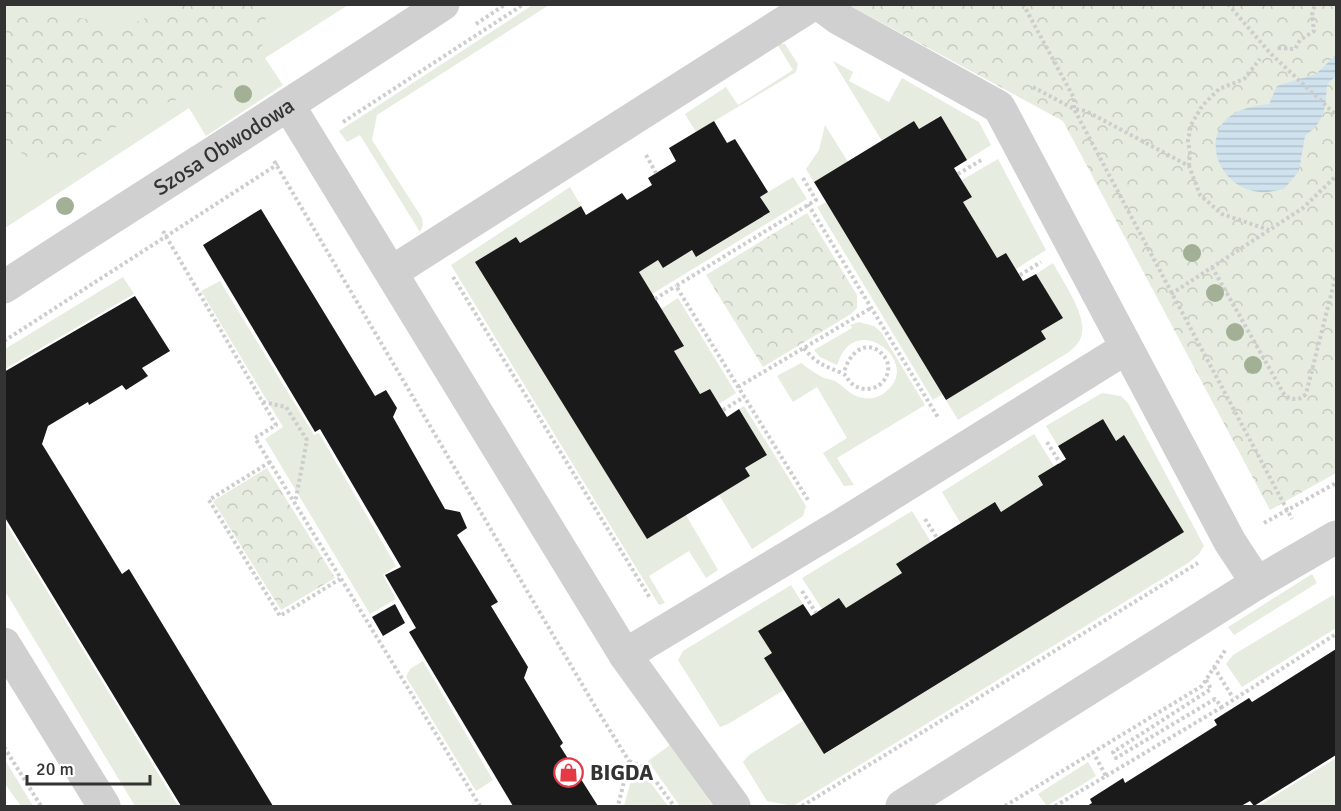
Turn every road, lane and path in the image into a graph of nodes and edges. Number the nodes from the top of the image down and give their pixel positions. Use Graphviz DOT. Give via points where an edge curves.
graph roads {
  1 [pos="443,4"];
  2 [pos="524,4"];
  3 [pos="813,4"];
  4 [pos="819,4"];
  5 [pos="1023,4"];
  6 [pos="1228,4"];
  7 [pos="1315,4"];
  8 [pos="1278,48"];
  9 [pos="1260,59"];
  10 [pos="1023,81"];
  11 [pos="289,106"];
  12 [pos="1074,109"];
  13 [pos="1336,115"];
  14 [pos="312,142"];
  15 [pos="989,156"];
  16 [pos="275,163"];
  17 [pos="1189,166"];
  18 [pos="958,174"];
  19 [pos="1336,176"];
  20 [pos="802,178"];
  21 [pos="808,204"];
  22 [pos="1269,230"];
  23 [pos="163,231"];
  24 [pos="166,237"];
  25 [pos="1212,267"];
  26 [pos="392,272"];
  27 [pos="450,273"];
  28 [pos="1336,275"];
  29 [pos="676,286"];
  30 [pos="4,287"];
  31 [pos="1171,294"];
  32 [pos="655,299"];
  33 [pos="871,308"];
  34 [pos="4,341"];
  35 [pos="804,348"];
  36 [pos="1126,348"];
  37 [pos="844,374"];
  38 [pos="738,387"];
  39 [pos="744,397"];
  40 [pos="262,402"];
  41 [pos="723,410"];
  42 [pos="942,424"];
  43 [pos="1043,436"];
  44 [pos="270,462"];
  45 [pos="1060,463"];
  46 [pos="1336,483"];
  47 [pos="295,504"];
  48 [pos="811,505"];
  49 [pos="1287,510"];
  50 [pos="1336,537"];
  51 [pos="1230,542"];
  52 [pos="340,579"];
  53 [pos="1257,583"];
  54 [pos="799,587"];
  55 [pos="816,613"];
  56 [pos="669,629"];
  57 [pos="1336,634"];
  58 [pos="4,644"];
  59 [pos="1226,649"];
  60 [pos="625,655"];
  61 [pos="1214,667"];
  62 [pos="1206,680"];
  63 [pos="1233,698"];
  64 [pos="1222,707"];
  65 [pos="4,747"];
  66 [pos="1093,752"];
  67 [pos="629,761"];
  68 [pos="1106,776"];
  69 [pos="41,807"];
  70 [pos="104,807"];
  71 [pos="480,807"];
  72 [pos="618,807"];
  73 [pos="674,807"];
  74 [pos="734,807"];
  75 [pos="802,807"];
  76 [pos="902,807"];
  77 [pos="1005,807"];
  78 [pos="1055,807"];
  1 -- 11 [label="street, Szosa Obwodowa"];
  2 -- 14 [label="path"];
  3 -- 26 [label="street"];
  4 -- 36 [label="street" via="999,107"];
  5 -- 12 [label="path" via="1074,98"];
  6 -- 13 [label="path" via="1270,53"];
  7 -- 8 [label="path" via="1314,31 1300,40 1295,49"];
  9 -- 17 [label="path" via="1244,79 1219,89 1202,106 1191,124"];
  10 -- 12 [label="path"];
  11 -- 14 [label="street"];
  11 -- 30 [label="street, Szosa Obwodowa"];
  12 -- 17 [label="path" via="1086,111"];
  12 -- 31 [label="path"];
  14 -- 16 [label="path"];
  14 -- 26 [label="street"];
  15 -- 18 [label="path"];
  16 -- 24 [label="path"];
  16 -- 67 [label="path"];
  17 -- 22 [label="path" via="1200,195 1222,214"];
  19 -- 22 [label="path" via="1304,208"];
  20 -- 21 [label="path" via="816,200"];
  21 -- 29 [label="path"];
  21 -- 33 [label="path"];
  22 -- 25 [label="path"];
  23 -- 24 [label="path"];
  24 -- 34 [label="path"];
  24 -- 40 [label="path"];
  25 -- 28 [label="path" via="1285,396 1293,400 1306,394"];
  25 -- 31 [label="path"];
  26 -- 60 [label="street"];
  27 -- 56 [label="path"];
  29 -- 32 [label="path"];
  29 -- 38 [label="path"];
  31 -- 49 [label="path"];
  33 -- 35 [label="path"];
  33 -- 42 [label="path"];
  35 -- 37 [label="path" via="821,365"];
  35 -- 38 [label="path"];
  36 -- 51 [label="street"];
  36 -- 56 [label="street"];
  37 -- 37 [label="path" via="846,362 861,349 872,349 888,362 883,384 872,389 851,383"];
  38 -- 39 [label="path"];
  39 -- 41 [label="path"];
  39 -- 48 [label="path"];
  40 -- 44 [label="path" via="276,425 255,438"];
  40 -- 47 [label="path" via="286,407 307,440"];
  43 -- 45 [label="path"];
  44 -- 47 [label="path"];
  44 -- 52 [label="path" via="209,500 280,616"];
  46 -- 49 [label="path"];
  47 -- 52 [label="path"];
  49 -- 51 [label="path"];
  50 -- 53 [label="street"];
  51 -- 53 [label="street"];
  51 -- 75 [label="path"];
  52 -- 71 [label="path"];
  53 -- 76 [label="street"];
  54 -- 55 [label="path"];
  56 -- 60 [label="street"];
  57 -- 63 [label="path"];
  58 -- 70 [label="street"];
  59 -- 61 [label="path"];
  60 -- 74 [label="street"];
  61 -- 62 [label="path"];
  61 -- 63 [label="path"];
  62 -- 64 [label="path" via="1211,689 1113,752 1116,758 1215,699"];
  62 -- 66 [label="path"];
  63 -- 64 [label="path"];
  64 -- 68 [label="path"];
  65 -- 69 [label="path"];
  66 -- 68 [label="path"];
  66 -- 77 [label="path"];
  67 -- 72 [label="path"];
  67 -- 73 [label="path" via="646,768"];
  68 -- 78 [label="path"];
}
